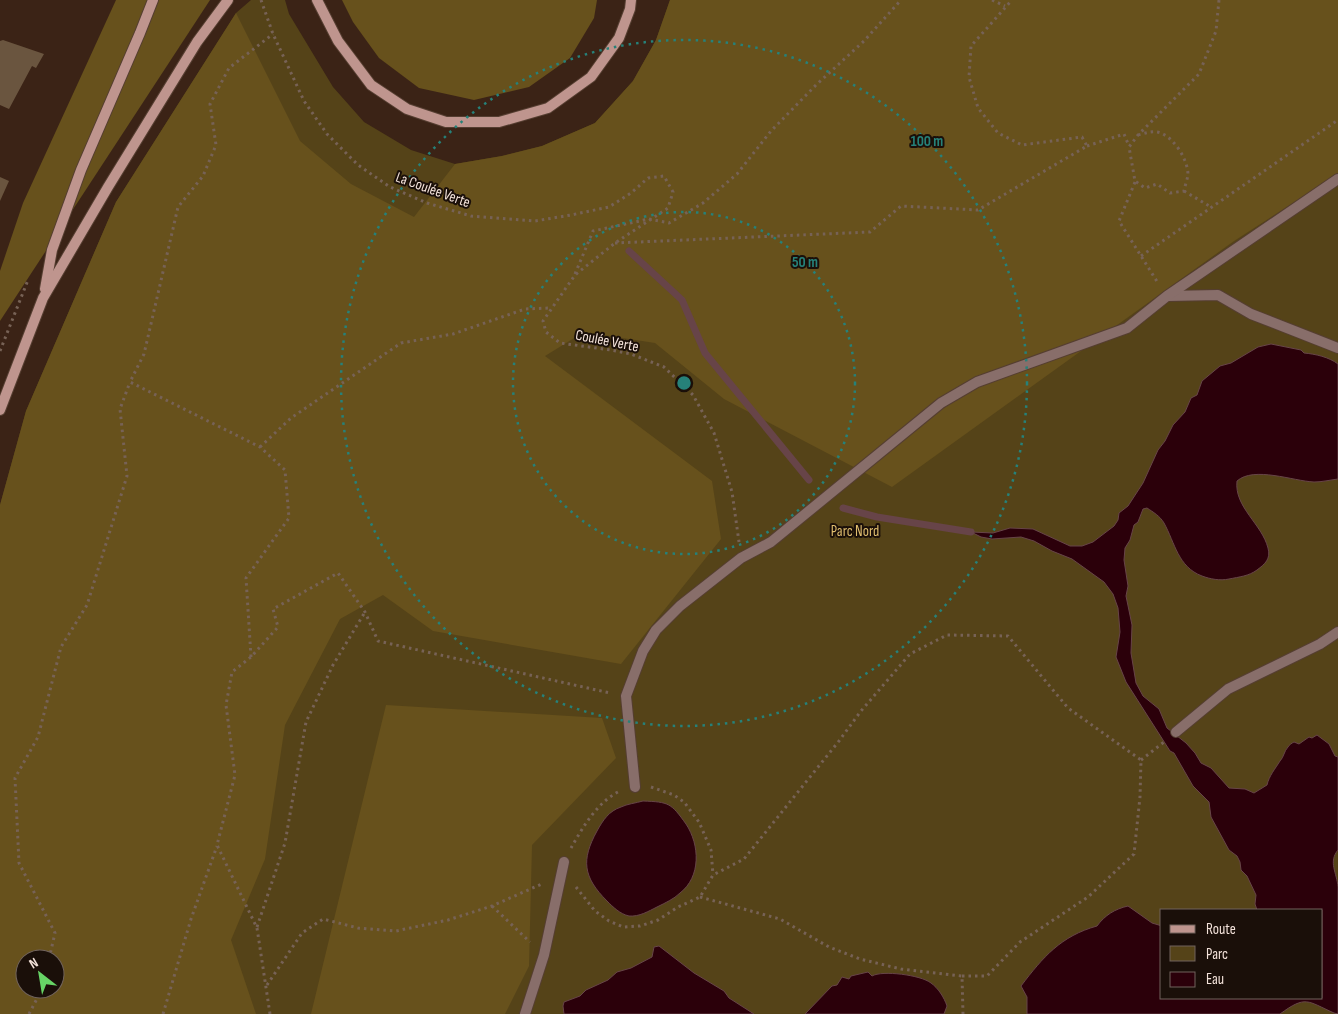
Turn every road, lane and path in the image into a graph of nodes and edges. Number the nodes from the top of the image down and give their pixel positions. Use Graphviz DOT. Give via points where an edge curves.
graph roads {
  1 [pos="153,0"];
  2 [pos="228,0"];
  3 [pos="261,0"];
  4 [pos="317,0"];
  5 [pos="631,0"];
  6 [pos="901,0"];
  7 [pos="992,0"];
  8 [pos="1012,0"];
  9 [pos="1219,0"];
  10 [pos="1005,6"];
  11 [pos="273,34"];
  12 [pos="1338,120"];
  13 [pos="1138,135"];
  14 [pos="1087,146"];
  15 [pos="1129,147"];
  16 [pos="1338,179"];
  17 [pos="1135,182"];
  18 [pos="1184,191"];
  19 [pos="1211,207"];
  20 [pos="650,219"];
  21 [pos="615,243"];
  22 [pos="1141,256"];
  23 [pos="575,275"];
  24 [pos="1166,296"];
  25 [pos="43,298"];
  26 [pos="551,308"];
  27 [pos="1338,348"];
  28 [pos="130,382"];
  29 [pos="0,410"];
  30 [pos="260,447"];
  31 [pos="741,558"];
  32 [pos="365,612"];
  33 [pos="1338,632"];
  34 [pos="251,657"];
  35 [pos="626,696"];
  36 [pos="1176,732"];
  37 [pos="1141,760"];
  38 [pos="635,787"];
  39 [pos="218,845"];
  40 [pos="564,862"];
  41 [pos="713,875"];
  42 [pos="560,876"];
  43 [pos="700,897"];
  44 [pos="492,906"];
  45 [pos="257,928"];
  46 [pos="51,949"];
  47 [pos="544,955"];
  48 [pos="962,976"];
  49 [pos="267,985"];
  50 [pos="37,999"];
  51 [pos="29,1014"];
  52 [pos="163,1014"];
  53 [pos="270,1014"];
  54 [pos="525,1014"];
  55 [pos="963,1014"];
  1 -- 25 [label="street" via="81,170 52,250"];
  2 -- 25 [label="street" via="197,42"];
  3 -- 11 [label="path, La Coulée Verte"];
  4 -- 5 [label="street" via="338,41 371,85 406,109 446,122 499,122 548,108 591,77 619,38"];
  6 -- 20 [label="path" via="864,41 771,131 737,174 704,203 669,222"];
  7 -- 10 [label="path"];
  8 -- 10 [label="path"];
  9 -- 13 [label="path" via="1216,31 1199,74"];
  10 -- 14 [label="path" via="971,46 969,77 978,108 998,133 1022,146 1082,137"];
  11 -- 20 [label="path, La Coulée Verte" via="304,101 327,134 358,165 390,188 471,216 535,221 609,207 648,178 664,176 673,192 668,208"];
  11 -- 28 [label="path" via="229,68 210,104 216,145 203,176 178,207 144,354"];
  12 -- 19 [label="path"];
  13 -- 15 [label="path"];
  13 -- 18 [label="path" via="1156,132 1174,143 1184,157 1188,175"];
  14 -- 15 [label="path" via="1124,134"];
  14 -- 21 [label="path" via="978,210 902,206 870,232"];
  15 -- 17 [label="path"];
  16 -- 24 [label="lane"];
  17 -- 18 [label="path" via="1145,188 1156,184 1170,193"];
  17 -- 22 [label="path" via="1119,222"];
  18 -- 19 [label="path"];
  19 -- 22 [label="path"];
  20 -- 21 [label="path, Coulée Verte"];
  20 -- 23 [label="path" via="593,231"];
  21 -- 23 [label="path, Coulée Verte"];
  22 -- 24 [label="path"];
  23 -- 26 [label="path, Coulée Verte"];
  24 -- 27 [label="lane" via="1218,296 1252,314"];
  24 -- 31 [label="lane" via="1127,328 977,382 941,403 770,542"];
  25 -- 29 [label="street"];
  26 -- 30 [label="path" via="525,309 453,334 401,343 291,418"];
  26 -- 31 [label="path, Coulée Verte" via="543,321 546,332 560,343 631,354 664,367 693,395 714,433 732,492"];
  28 -- 30 [label="path"];
  28 -- 46 [label="path" via="120,409 128,476 87,605 61,647 38,737 15,778 19,863 55,933"];
  30 -- 34 [label="path" via="285,470 289,518 246,578"];
  31 -- 35 [label="lane" via="680,606 656,630 643,651"];
  32 -- 34 [label="path" via="338,573 273,609 278,627"];
  32 -- 35 [label="path" via="378,640"];
  32 -- 45 [label="path" via="333,664 306,722 285,843"];
  33 -- 36 [label="lane" via="1228,689"];
  34 -- 39 [label="path" via="232,672 226,705 235,775"];
  35 -- 38 [label="lane"];
  36 -- 37 [label="path"];
  37 -- 41 [label="path" via="1068,708 1008,636 947,635 910,654 744,859"];
  37 -- 48 [label="path" via="1134,854 1088,897 1020,942 987,976"];
  38 -- 40 [label="path" via="617,793 593,813"];
  38 -- 41 [label="path" via="653,787 684,802 699,822 711,850"];
  39 -- 45 [label="path"];
  39 -- 52 [label="path" via="191,919"];
  40 -- 42 [label="lane"];
  40 -- 43 [label="path" via="574,883 595,911 623,927 658,920"];
  41 -- 43 [label="path"];
  42 -- 44 [label="path"];
  42 -- 47 [label="lane"];
  43 -- 48 [label="path" via="780,920 860,960 901,969"];
  44 -- 47 [label="path"];
  44 -- 49 [label="path" via="396,931 358,928 323,918 302,933"];
  45 -- 49 [label="path"];
  47 -- 54 [label="lane"];
  48 -- 55 [label="path"];
  49 -- 53 [label="path"];
  50 -- 51 [label="path"];
}
